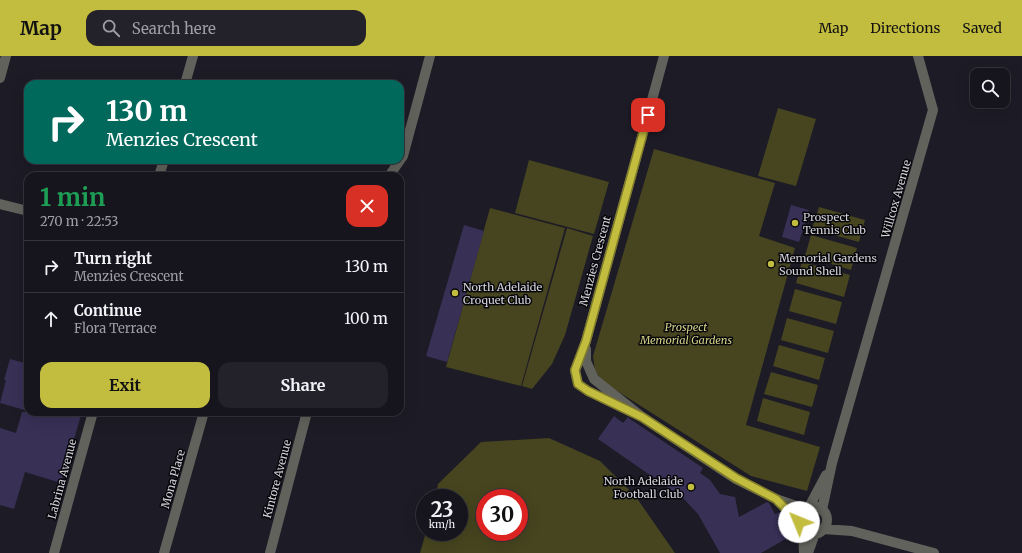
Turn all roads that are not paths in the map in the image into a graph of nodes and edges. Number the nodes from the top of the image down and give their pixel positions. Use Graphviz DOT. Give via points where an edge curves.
graph roads {
  1 [pos="6,56"];
  2 [pos="193,56"];
  3 [pos="430,56"];
  4 [pos="664,56"];
  5 [pos="918,56"];
  6 [pos="0,78"];
  7 [pos="186,80"];
  8 [pos="404,152"];
  9 [pos="0,204"];
  10 [pos="24,210"];
  11 [pos="586,341"];
  12 [pos="92,416"];
  13 [pos="203,416"];
  14 [pos="306,416"];
  15 [pos="642,417"];
  16 [pos="832,463"];
  17 [pos="776,499"];
  18 [pos="807,508"];
  19 [pos="824,514"];
  20 [pos="801,526"];
  21 [pos="819,531"];
  22 [pos="852,531"];
  23 [pos="54,553"];
  24 [pos="164,553"];
  25 [pos="270,553"];
  26 [pos="804,553"];
  27 [pos="808,553"];
  28 [pos="934,553"];
  1 -- 6 [label="street"];
  2 -- 7 [label="street"];
  3 -- 8 [label="street"];
  4 -- 11 [label="street, Menzies Crescent"];
  5 -- 16 [label="street, Willcox Avenue" via="933,110"];
  9 -- 10 [label="street"];
  11 -- 15 [label="street, Menzies Crescent" via="586,361 594,379"];
  11 -- 15 [label="street, Menzies Crescent" via="575,370 578,384"];
  12 -- 23 [label="street, Labrina Avenue"];
  13 -- 24 [label="street, Mona Place"];
  14 -- 25 [label="street, Kintore Avenue"];
  15 -- 17 [label="street, Menzies Crescent" via="736,478"];
  16 -- 18 [label="street, Willcox Avenue"];
  16 -- 19 [label="street, Willcox Avenue"];
  17 -- 18 [label="street, Menzies Crescent"];
  17 -- 20 [label="street, Menzies Crescent"];
  18 -- 19 [label="street" via="814,506"];
  18 -- 20 [label="street" via="800,517"];
  19 -- 21 [label="street" via="826,525"];
  19 -- 22 [label="street"];
  20 -- 21 [label="street" via="808,533"];
  20 -- 26 [label="street"];
  21 -- 22 [label="street"];
  21 -- 27 [label="street"];
  22 -- 28 [label="street"];
}
